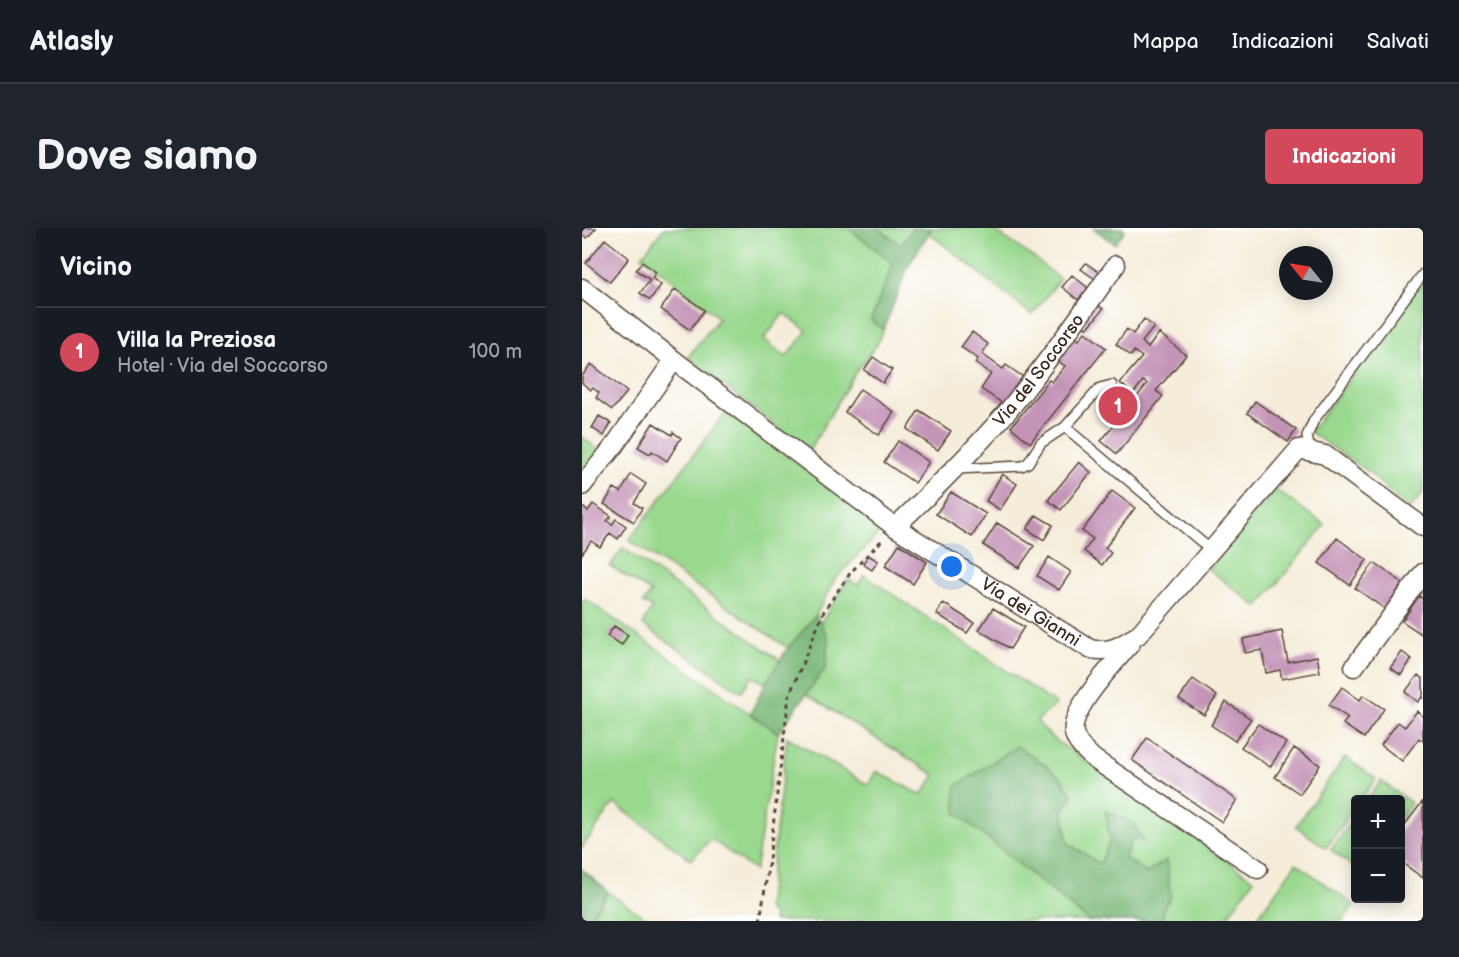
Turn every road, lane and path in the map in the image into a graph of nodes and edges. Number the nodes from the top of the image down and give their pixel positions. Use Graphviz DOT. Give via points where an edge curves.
graph roads {
  1 [pos="1116,265"];
  2 [pos="1423,274"];
  3 [pos="582,288"];
  4 [pos="674,360"];
  5 [pos="1112,385"];
  6 [pos="1065,427"];
  7 [pos="1310,451"];
  8 [pos="953,469"];
  9 [pos="582,486"];
  10 [pos="895,527"];
  11 [pos="1423,527"];
  12 [pos="1211,550"];
  13 [pos="1423,573"];
  14 [pos="1138,635"];
  15 [pos="1354,667"];
  16 [pos="1258,869"];
  17 [pos="760,921"];
  1 -- 8 [label="street, Via del Soccorso" via="1022,393"];
  2 -- 7 [label="lane" via="1314,420 1307,436"];
  3 -- 4 [label="street, Via dei Gianni"];
  4 -- 9 [label="street"];
  4 -- 10 [label="street, Via dei Gianni"];
  5 -- 6 [label="lane" via="1101,388"];
  6 -- 8 [label="lane" via="1041,443 1022,466"];
  6 -- 12 [label="lane"];
  7 -- 11 [label="street" via="1325,455"];
  7 -- 12 [label="street, Via dei Gianni" via="1299,449"];
  8 -- 10 [label="street, Via del Soccorso"];
  10 -- 14 [label="street, Via dei Gianni" via="1090,649 1103,652"];
  10 -- 17 [label="path" via="851,572 824,611 789,696"];
  12 -- 14 [label="street, Via dei Gianni"];
  13 -- 15 [label="street"];
  14 -- 16 [label="street" via="1092,690 1076,716 1074,732 1080,746"];
}
